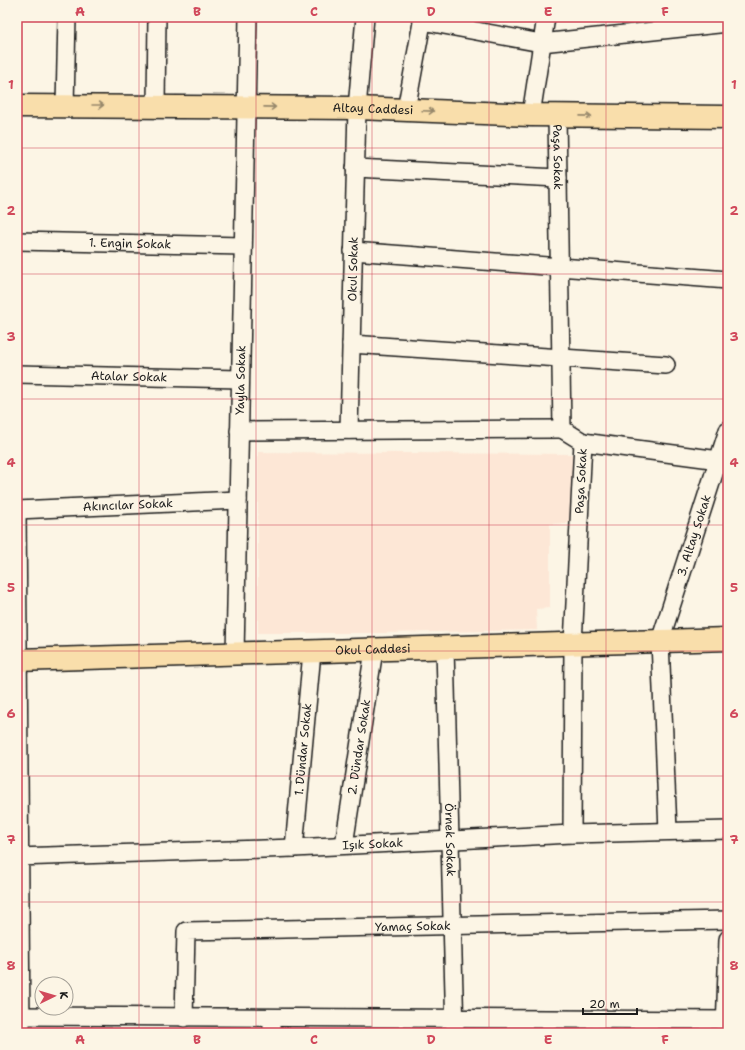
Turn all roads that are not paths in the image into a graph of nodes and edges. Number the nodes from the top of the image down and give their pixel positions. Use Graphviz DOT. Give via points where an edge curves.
graph roads {
  1 [pos="67,17"];
  2 [pos="157,17"];
  3 [pos="248,17"];
  4 [pos="365,17"];
  5 [pos="546,17"];
  6 [pos="422,19"];
  7 [pos="704,21"];
  8 [pos="728,23"];
  9 [pos="540,43"];
  10 [pos="66,105"];
  11 [pos="156,105"];
  12 [pos="17,106"];
  13 [pos="246,107"];
  14 [pos="357,108"];
  15 [pos="406,110"];
  16 [pos="531,115"];
  17 [pos="557,116"];
  18 [pos="728,117"];
  19 [pos="355,168"];
  20 [pos="558,178"];
  21 [pos="17,241"];
  22 [pos="243,246"];
  23 [pos="353,251"];
  24 [pos="559,267"];
  25 [pos="728,280"];
  26 [pos="350,344"];
  27 [pos="560,358"];
  28 [pos="666,365"];
  29 [pos="17,374"];
  30 [pos="240,379"];
  31 [pos="562,428"];
  32 [pos="348,430"];
  33 [pos="728,430"];
  34 [pos="239,431"];
  35 [pos="583,442"];
  36 [pos="719,460"];
  37 [pos="238,500"];
  38 [pos="17,510"];
  39 [pos="728,639"];
  40 [pos="660,640"];
  41 [pos="573,644"];
  42 [pos="444,648"];
  43 [pos="374,650"];
  44 [pos="312,652"];
  45 [pos="235,654"];
  46 [pos="18,660"];
  47 [pos="18,744"];
  48 [pos="728,830"];
  49 [pos="668,831"];
  50 [pos="572,834"];
  51 [pos="450,840"];
  52 [pos="344,845"];
  53 [pos="294,848"];
  54 [pos="18,857"];
  55 [pos="728,920"];
  56 [pos="452,926"];
  57 [pos="728,939"];
  58 [pos="184,1018"];
  59 [pos="19,1022"];
  60 [pos="726,1024"];
  61 [pos="272,1026"];
  62 [pos="455,1026"];
  1 -- 10 [label="street"];
  2 -- 11 [label="street"];
  3 -- 13 [label="street, Yayla Sokak"];
  4 -- 14 [label="street, Okul Sokak"];
  5 -- 9 [label="street"];
  6 -- 9 [label="street"];
  6 -- 15 [label="street"];
  7 -- 8 [label="street"];
  7 -- 9 [label="street"];
  9 -- 16 [label="street"];
  10 -- 11 [label="main road, Altay Caddesi, one-way"];
  10 -- 12 [label="main road, Altay Caddesi"];
  11 -- 13 [label="main road, Altay Caddesi"];
  13 -- 14 [label="main road, Altay Caddesi, one-way"];
  13 -- 22 [label="street, Yayla Sokak"];
  14 -- 15 [label="main road, Altay Caddesi"];
  14 -- 19 [label="street, Okul Sokak"];
  15 -- 16 [label="main road, Altay Caddesi, one-way"];
  16 -- 17 [label="main road, Altay Caddesi"];
  17 -- 18 [label="main road, Altay Caddesi, one-way"];
  17 -- 20 [label="street, Paşa Sokak"];
  19 -- 20 [label="street"];
  19 -- 23 [label="street, Okul Sokak"];
  20 -- 24 [label="street, Paşa Sokak"];
  21 -- 22 [label="street, 1. Engin Sokak"];
  22 -- 30 [label="street, Yayla Sokak"];
  23 -- 24 [label="street"];
  23 -- 26 [label="street, Okul Sokak"];
  24 -- 25 [label="street"];
  24 -- 27 [label="street, Paşa Sokak"];
  26 -- 27 [label="street"];
  26 -- 32 [label="street, Okul Sokak"];
  27 -- 28 [label="street"];
  27 -- 31 [label="street, Paşa Sokak"];
  29 -- 30 [label="street, Atalar Sokak"];
  30 -- 34 [label="street, Yayla Sokak"];
  31 -- 32 [label="street"];
  31 -- 35 [label="street, Paşa Sokak"];
  32 -- 34 [label="street"];
  33 -- 36 [label="street, 3. Altay Sokak"];
  34 -- 37 [label="street, Yayla Sokak"];
  35 -- 36 [label="street"];
  35 -- 41 [label="street, Paşa Sokak"];
  36 -- 40 [label="street, 3. Altay Sokak"];
  37 -- 38 [label="street, Akıncılar Sokak"];
  37 -- 45 [label="street, Yayla Sokak"];
  38 -- 46 [label="street"];
  39 -- 40 [label="main road, Okul Caddesi"];
  40 -- 41 [label="main road, Okul Caddesi"];
  40 -- 49 [label="street"];
  41 -- 42 [label="main road, Okul Caddesi"];
  41 -- 50 [label="street, Paşa Sokak"];
  42 -- 43 [label="main road, Okul Caddesi"];
  42 -- 51 [label="street, Örnek Sokak"];
  43 -- 44 [label="main road, Okul Caddesi"];
  43 -- 52 [label="street, 2. Dündar Sokak"];
  44 -- 45 [label="main road, Okul Caddesi"];
  44 -- 53 [label="street, 1. Dündar Sokak"];
  45 -- 46 [label="main road, Okul Caddesi"];
  46 -- 47 [label="street"];
  47 -- 54 [label="street"];
  48 -- 49 [label="street, Işık Sokak"];
  49 -- 50 [label="street, Işık Sokak"];
  50 -- 51 [label="street, Işık Sokak"];
  51 -- 52 [label="street, Işık Sokak"];
  51 -- 56 [label="street, Örnek Sokak"];
  52 -- 53 [label="street, Işık Sokak"];
  53 -- 54 [label="street, Işık Sokak"];
  54 -- 59 [label="street"];
  55 -- 56 [label="street, Yamaç Sokak"];
  56 -- 58 [label="street, Yamaç Sokak" via="186,931"];
  56 -- 62 [label="street, Örnek Sokak"];
  57 -- 60 [label="street"];
  58 -- 59 [label="street"];
  58 -- 61 [label="street"];
  60 -- 62 [label="street"];
  61 -- 62 [label="street"];
}
